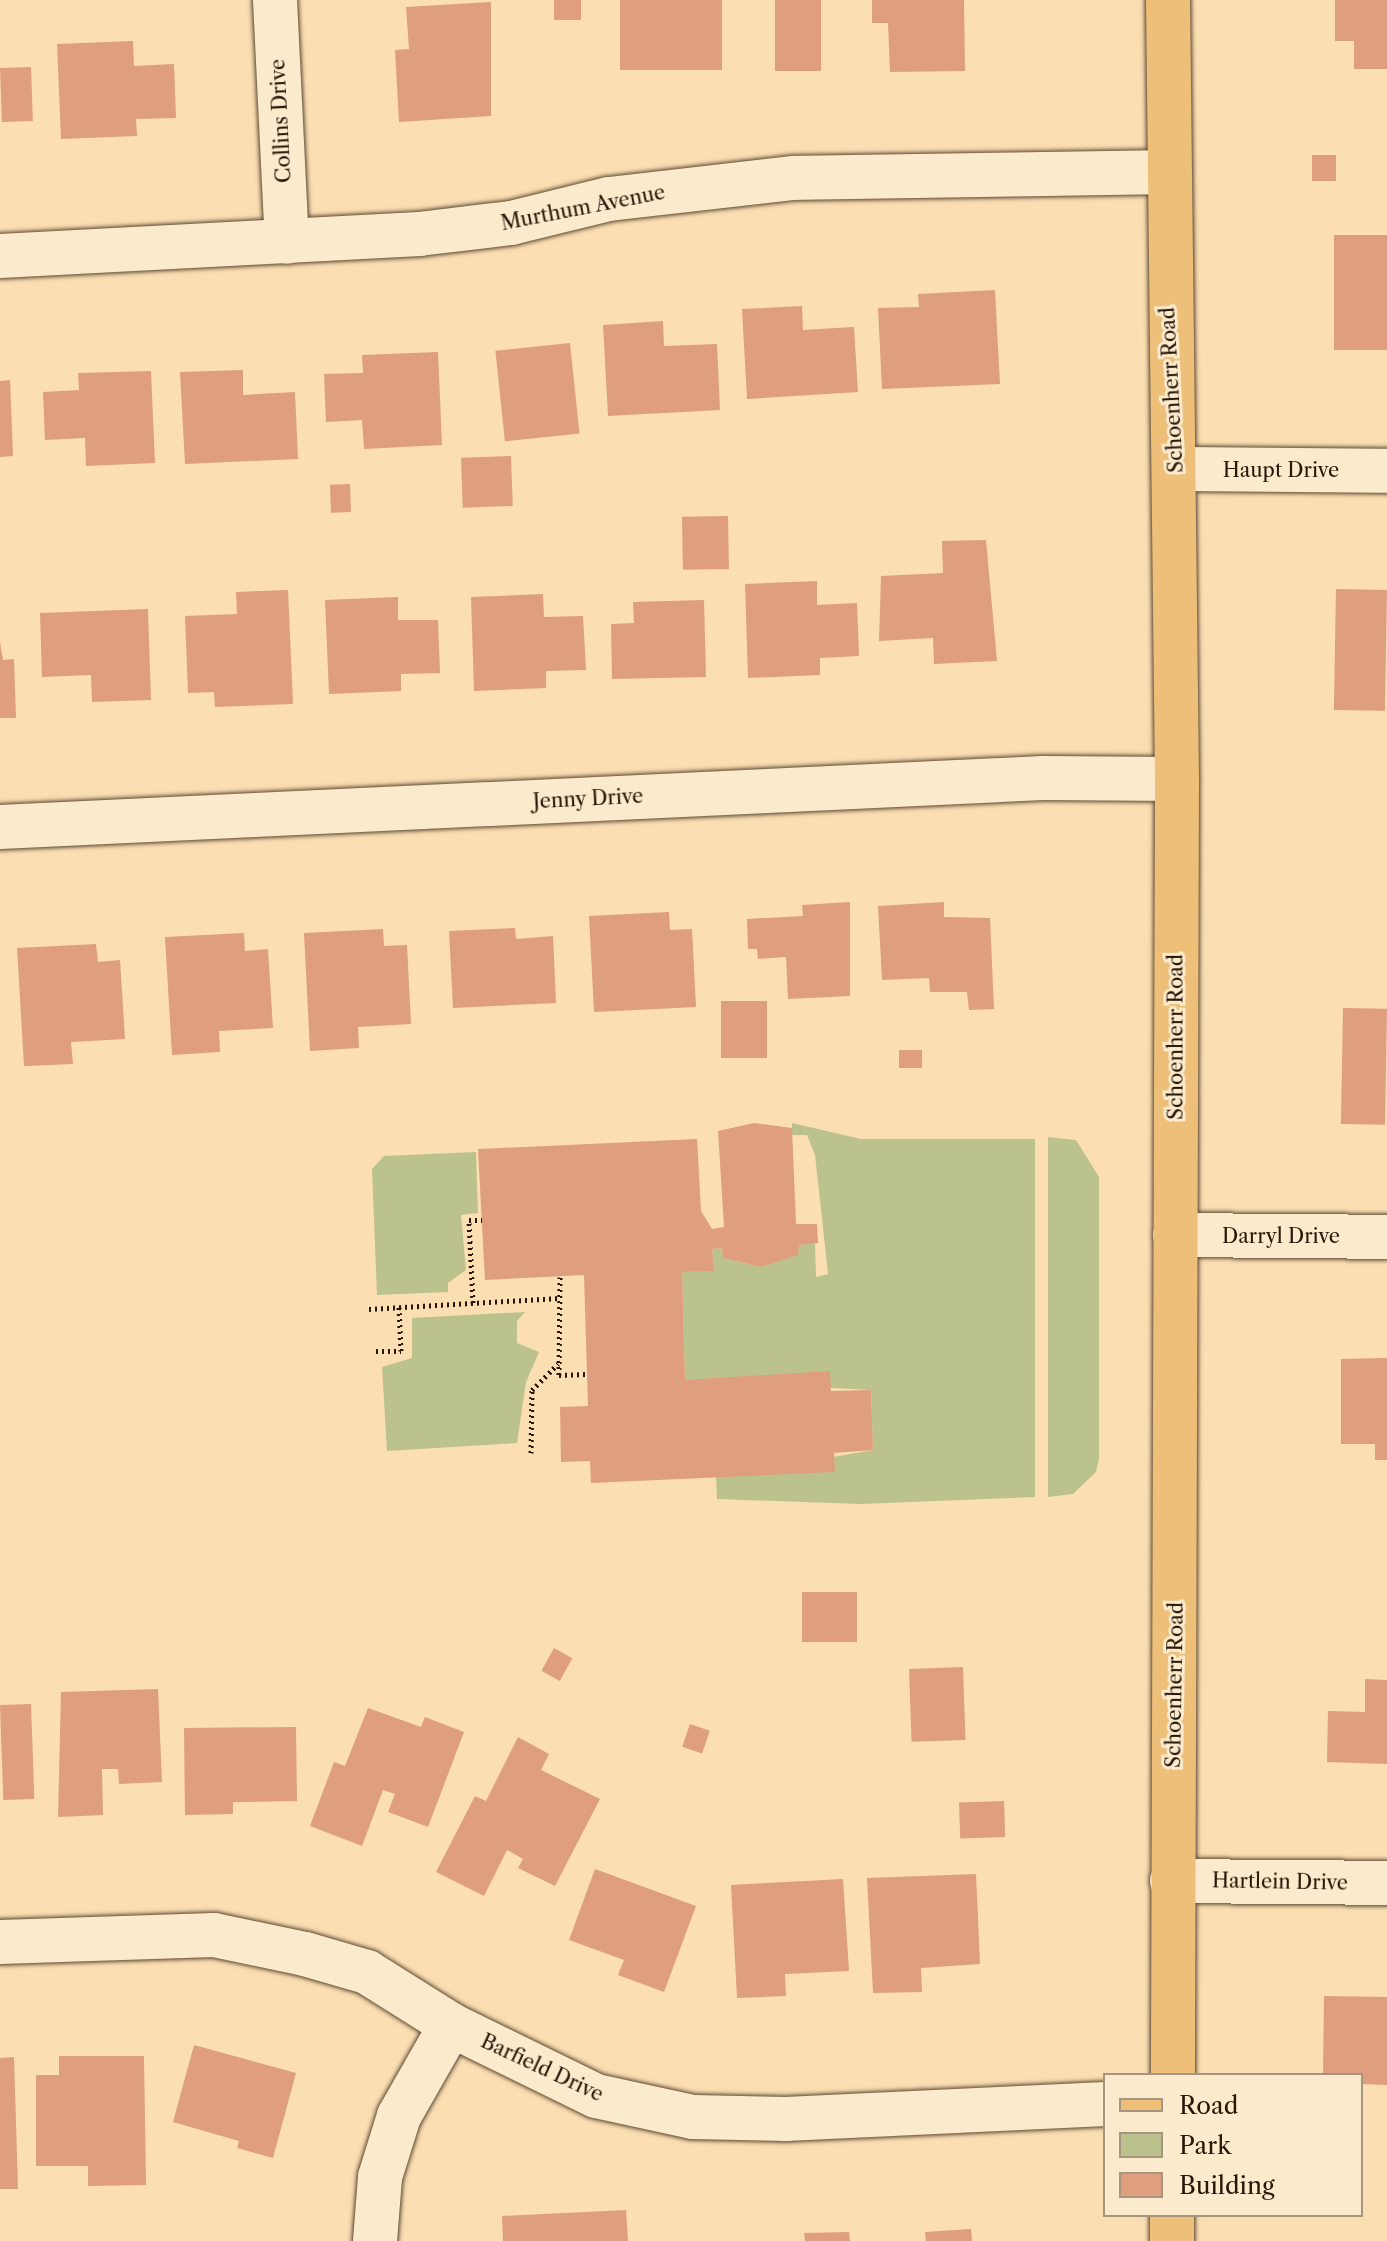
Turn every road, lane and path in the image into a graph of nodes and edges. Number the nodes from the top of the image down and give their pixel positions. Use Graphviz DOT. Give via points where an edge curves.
graph roads {
  1 [pos="275,0"];
  2 [pos="1168,0"];
  3 [pos="1166,172"];
  4 [pos="287,242"];
  5 [pos="0,256"];
  6 [pos="1176,469"];
  7 [pos="1387,471"];
  8 [pos="1177,779"];
  9 [pos="0,827"];
  10 [pos="482,1220"];
  11 [pos="1175,1235"];
  12 [pos="1387,1237"];
  13 [pos="560,1277"];
  14 [pos="560,1298"];
  15 [pos="473,1303"];
  16 [pos="399,1307"];
  17 [pos="369,1309"];
  18 [pos="376,1351"];
  19 [pos="558,1363"];
  20 [pos="587,1374"];
  21 [pos="531,1453"];
  22 [pos="1172,1881"];
  23 [pos="1387,1883"];
  24 [pos="0,1942"];
  25 [pos="451,2025"];
  26 [pos="1173,2073"];
  27 [pos="1103,2104"];
  28 [pos="1172,2217"];
  29 [pos="375,2241"];
  30 [pos="1172,2241"];
  1 -- 4 [label="street, Collins Drive"];
  2 -- 3 [label="main road, Schoenherr Road"];
  3 -- 4 [label="street, Murthum Avenue" via="794,178 609,199 511,223"];
  3 -- 6 [label="main road, Schoenherr Road"];
  4 -- 5 [label="street, Murthum Avenue"];
  6 -- 7 [label="street, Haupt Drive"];
  6 -- 8 [label="main road, Schoenherr Road"];
  8 -- 9 [label="street, Jenny Drive" via="1043,778"];
  8 -- 11 [label="main road, Schoenherr Road"];
  10 -- 15 [label="path" via="469,1220"];
  11 -- 12 [label="street, Darryl Drive"];
  11 -- 22 [label="main road, Schoenherr Road"];
  13 -- 14 [label="path"];
  14 -- 15 [label="path"];
  14 -- 19 [label="path"];
  15 -- 16 [label="path"];
  16 -- 17 [label="path"];
  16 -- 18 [label="path" via="401,1351"];
  19 -- 20 [label="path" via="559,1375"];
  19 -- 21 [label="path" via="532,1390"];
  22 -- 23 [label="street, Hartlein Drive"];
  22 -- 26 [label="main road, Schoenherr Road"];
  24 -- 25 [label="street, Barfield Drive" via="226,1937 367,1972"];
  25 -- 27 [label="street, Barfield Drive" via="596,2096 693,2117 786,2119"];
  25 -- 29 [label="street" via="399,2116 380,2177"];
  28 -- 30 [label="main road"];
}
